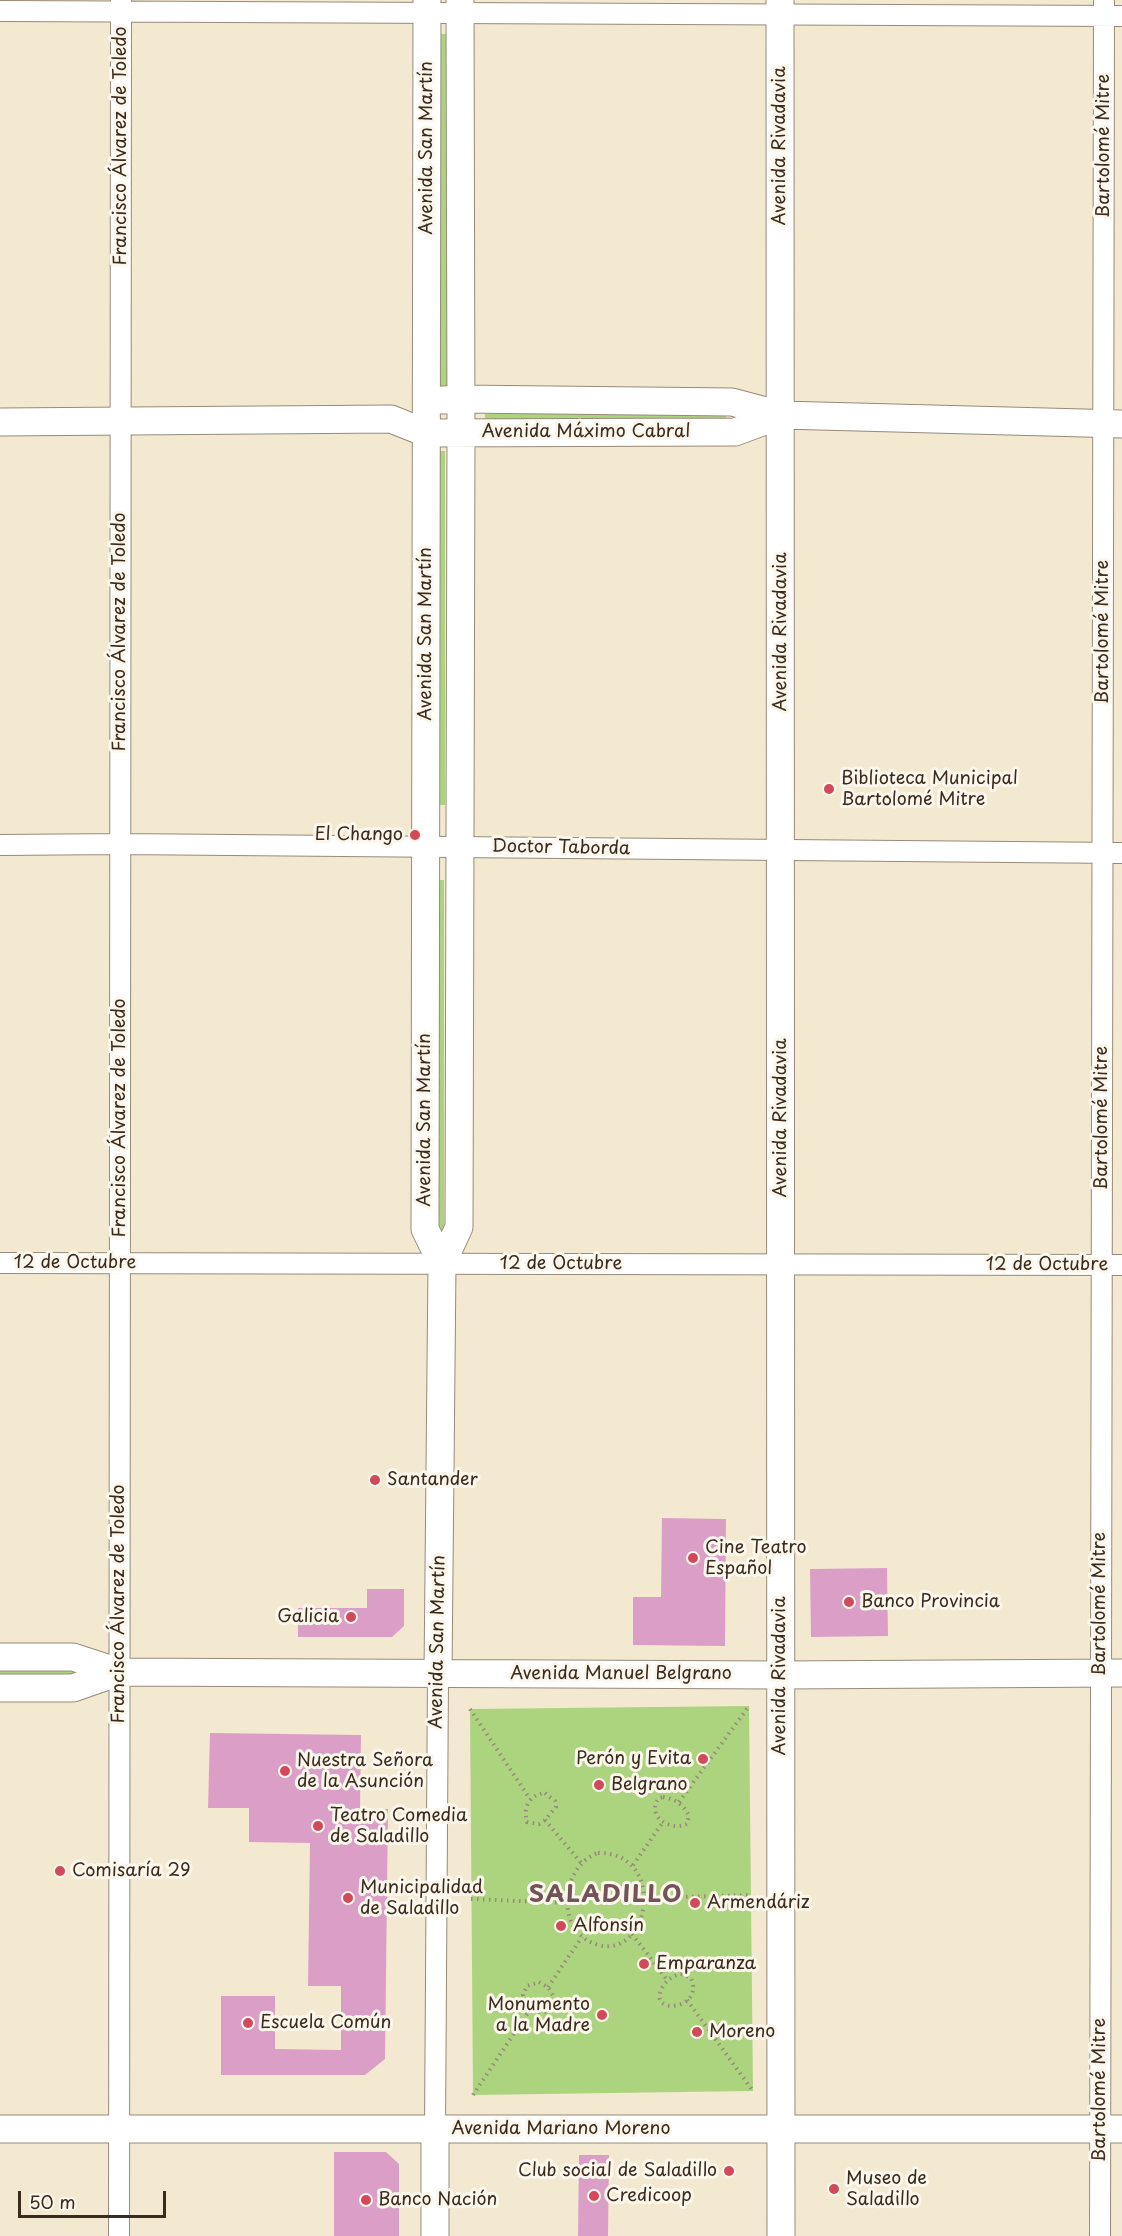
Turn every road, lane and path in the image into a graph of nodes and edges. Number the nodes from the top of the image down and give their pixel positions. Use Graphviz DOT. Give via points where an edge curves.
graph roads {
  1 [pos="121,6"];
  2 [pos="427,6"];
  3 [pos="460,7"];
  4 [pos="780,7"];
  5 [pos="0,11"];
  6 [pos="1110,11"];
  7 [pos="461,399"];
  8 [pos="426,402"];
  9 [pos="781,415"];
  10 [pos="391,419"];
  11 [pos="120,421"];
  12 [pos="0,422"];
  13 [pos="1113,424"];
  14 [pos="461,432"];
  15 [pos="426,433"];
  16 [pos="120,844"];
  17 [pos="0,845"];
  18 [pos="426,847"];
  19 [pos="459,847"];
  20 [pos="780,850"];
  21 [pos="1112,853"];
  22 [pos="0,1263"];
  23 [pos="119,1263"];
  24 [pos="442,1264"];
  25 [pos="781,1264"];
  26 [pos="1102,1265"];
  27 [pos="1122,1265"];
  28 [pos="0,1657"];
  29 [pos="119,1672"];
  30 [pos="1111,1673"];
  31 [pos="438,1674"];
  32 [pos="780,1675"];
  33 [pos="0,1688"];
  34 [pos="749,1706"];
  35 [pos="470,1709"];
  36 [pos="530,1799"];
  37 [pos="679,1802"];
  38 [pos="545,1820"];
  39 [pos="663,1822"];
  40 [pos="582,1864"];
  41 [pos="633,1865"];
  42 [pos="751,1895"];
  43 [pos="644,1898"];
  44 [pos="471,1899"];
  45 [pos="567,1903"];
  46 [pos="632,1934"];
  47 [pos="582,1937"];
  48 [pos="668,1981"];
  49 [pos="548,1987"];
  50 [pos="687,2000"];
  51 [pos="531,2008"];
  52 [pos="753,2091"];
  53 [pos="473,2095"];
  54 [pos="0,2129"];
  55 [pos="119,2129"];
  56 [pos="435,2129"];
  57 [pos="781,2129"];
  58 [pos="1111,2129"];
  59 [pos="119,2236"];
  60 [pos="435,2236"];
  61 [pos="781,2236"];
  62 [pos="1100,2236"];
  1 -- 2 [label="street"];
  1 -- 5 [label="street"];
  1 -- 11 [label="street, Francisco Álvarez de Toledo"];
  2 -- 3 [label="street"];
  2 -- 8 [label="main road, Avenida San Martín"];
  3 -- 4 [label="street"];
  3 -- 7 [label="main road, Avenida San Martín"];
  4 -- 6 [label="street"];
  4 -- 9 [label="main road, Avenida Rivadavia"];
  6 -- 13 [label="street, Bartolomé Mitre"];
  7 -- 8 [label="main road, Avenida Máximo Cabral"];
  7 -- 9 [label="main road, Avenida Máximo Cabral" via="732,402"];
  7 -- 14 [label="main road, Avenida San Martín"];
  8 -- 10 [label="main road, Avenida Máximo Cabral"];
  8 -- 15 [label="main road, Avenida San Martín"];
  9 -- 13 [label="main road, Avenida Máximo Cabral"];
  9 -- 14 [label="main road, Avenida Máximo Cabral" via="735,432"];
  9 -- 20 [label="main road, Avenida Rivadavia"];
  10 -- 11 [label="main road, Avenida Máximo Cabral"];
  10 -- 15 [label="main road, Avenida Máximo Cabral"];
  11 -- 12 [label="main road, Avenida Máximo Cabral"];
  11 -- 16 [label="street, Francisco Álvarez de Toledo"];
  13 -- 21 [label="street, Bartolomé Mitre"];
  14 -- 15 [label="main road, Avenida Máximo Cabral"];
  14 -- 19 [label="main road, Avenida San Martín"];
  15 -- 18 [label="main road, Avenida San Martín"];
  16 -- 17 [label="street, Doctor Taborda"];
  16 -- 18 [label="street, Doctor Taborda"];
  16 -- 23 [label="street, Francisco Álvarez de Toledo"];
  18 -- 19 [label="street, Doctor Taborda"];
  18 -- 24 [label="main road, Avenida San Martín" via="425,1229"];
  19 -- 20 [label="street, Doctor Taborda"];
  19 -- 24 [label="main road, Avenida San Martín" via="459,1227"];
  20 -- 21 [label="street, Doctor Taborda"];
  20 -- 25 [label="main road, Avenida Rivadavia"];
  21 -- 26 [label="street, Bartolomé Mitre"];
  22 -- 23 [label="street, 12 de Octubre"];
  23 -- 24 [label="street, 12 de Octubre"];
  23 -- 29 [label="street, Francisco Álvarez de Toledo"];
  24 -- 25 [label="street, 12 de Octubre"];
  24 -- 31 [label="main road, Avenida San Martín"];
  25 -- 26 [label="street, 12 de Octubre"];
  25 -- 32 [label="main road, Avenida Rivadavia"];
  26 -- 27 [label="street, 12 de Octubre"];
  26 -- 30 [label="street, Bartolomé Mitre"];
  28 -- 29 [label="main road, Avenida Manuel Belgrano" via="73,1657"];
  29 -- 31 [label="main road, Avenida Manuel Belgrano"];
  29 -- 33 [label="main road, Avenida Manuel Belgrano" via="73,1688"];
  29 -- 55 [label="street, Francisco Álvarez de Toledo"];
  30 -- 32 [label="main road, Avenida Manuel Belgrano"];
  30 -- 58 [label="street, Bartolomé Mitre"];
  31 -- 32 [label="main road, Avenida Manuel Belgrano"];
  31 -- 56 [label="street, Avenida San Martín"];
  32 -- 57 [label="main road, Avenida Rivadavia"];
  34 -- 37 [label="path"];
  35 -- 36 [label="path"];
  36 -- 38 [label="path" via="527,1822 539,1824"];
  36 -- 38 [label="path" via="545,1793 555,1801 556,1807"];
  37 -- 39 [label="path" via="659,1798 654,1807"];
  37 -- 39 [label="path" via="689,1816 687,1824 676,1827"];
  38 -- 40 [label="path"];
  39 -- 41 [label="path"];
  40 -- 41 [label="path" via="589,1856 605,1853 627,1859"];
  40 -- 45 [label="path" via="573,1876"];
  41 -- 43 [label="path"];
  42 -- 43 [label="path"];
  43 -- 46 [label="path" via="640,1922"];
  44 -- 45 [label="path"];
  45 -- 47 [label="path" via="571,1922"];
  46 -- 47 [label="path" via="617,1946 606,1948"];
  46 -- 48 [label="path"];
  47 -- 49 [label="path"];
  48 -- 50 [label="path" via="681,1974 691,1978 693,1993"];
  48 -- 50 [label="path" via="660,1993 665,2006 673,2008"];
  49 -- 51 [label="path" via="555,2000 552,2010 541,2013"];
  49 -- 51 [label="path" via="539,1982 527,1986 524,1999"];
  50 -- 52 [label="path"];
  51 -- 53 [label="path"];
  54 -- 55 [label="main road, Avenida Mariano Moreno"];
  55 -- 56 [label="main road, Avenida Mariano Moreno"];
  55 -- 59 [label="street, Francisco Álvarez de Toledo"];
  56 -- 57 [label="main road, Avenida Mariano Moreno"];
  56 -- 60 [label="main road, Avenida San Martín"];
  57 -- 58 [label="main road, Avenida Mariano Moreno"];
  57 -- 61 [label="main road, Avenida Rivadavia"];
  58 -- 62 [label="street, Bartolomé Mitre"];
}
